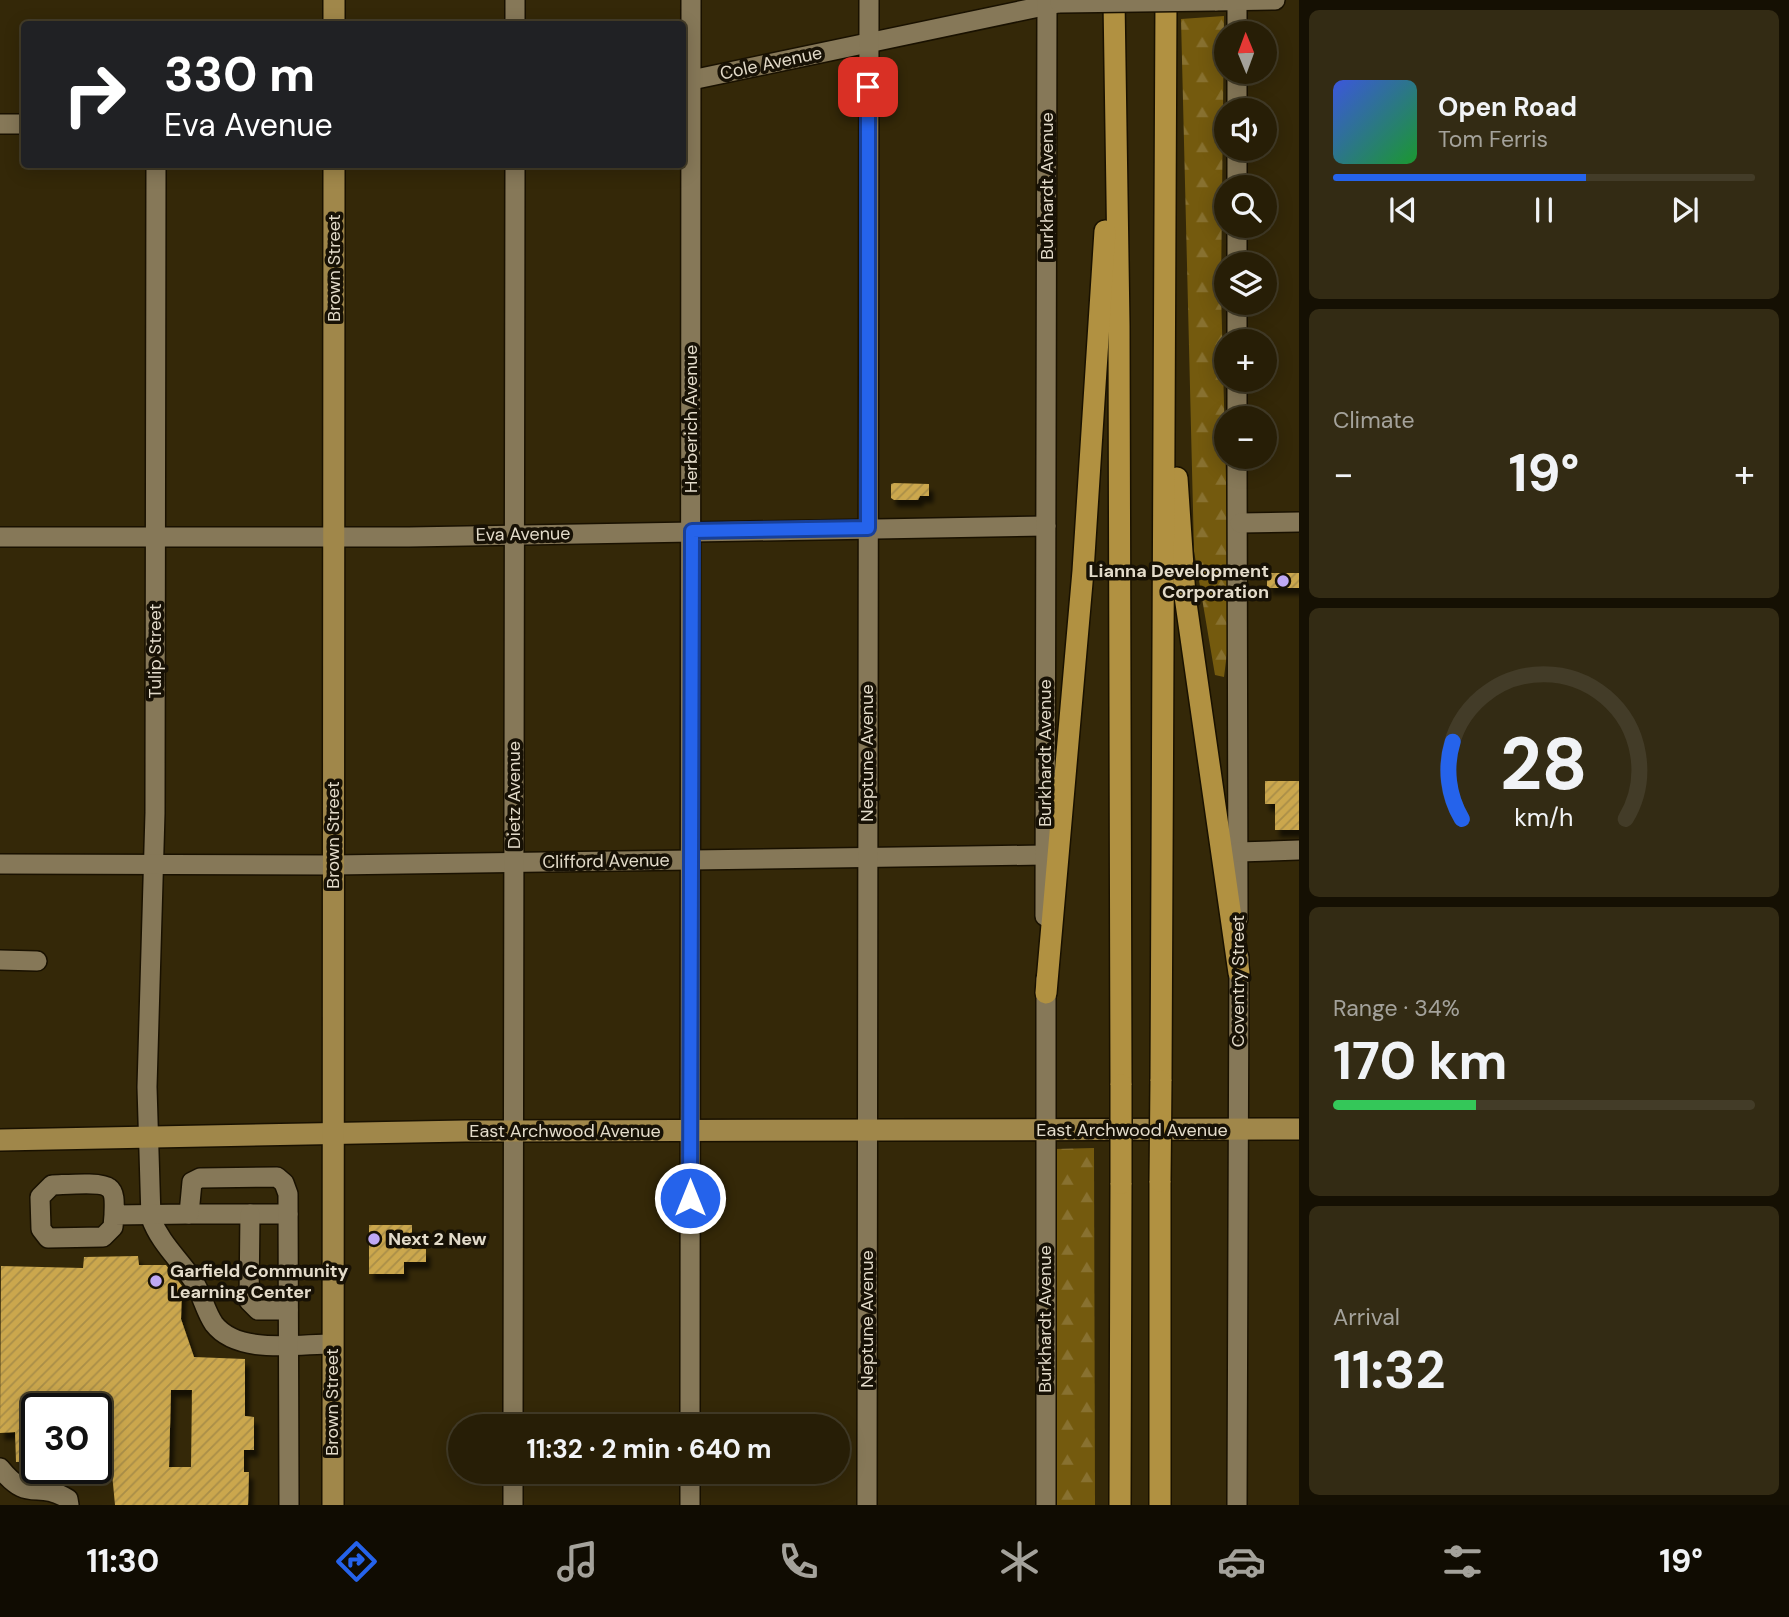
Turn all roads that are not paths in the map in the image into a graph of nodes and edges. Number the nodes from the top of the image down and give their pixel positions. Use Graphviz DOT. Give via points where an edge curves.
graph roads {
  1 [pos="334,0"];
  2 [pos="515,0"];
  3 [pos="691,0"];
  4 [pos="869,0"];
  5 [pos="1114,0"];
  6 [pos="1166,0"];
  7 [pos="1237,0"];
  8 [pos="1275,0"];
  9 [pos="1215,1"];
  10 [pos="1051,3"];
  11 [pos="334,21"];
  12 [pos="515,21"];
  13 [pos="1237,21"];
  14 [pos="869,42"];
  15 [pos="687,81"];
  16 [pos="1115,86"];
  17 [pos="0,124"];
  18 [pos="21,124"];
  19 [pos="156,168"];
  20 [pos="334,168"];
  21 [pos="514,168"];
  22 [pos="1166,260"];
  23 [pos="1238,469"];
  24 [pos="1299,522"];
  25 [pos="1240,523"];
  26 [pos="1046,526"];
  27 [pos="868,528"];
  28 [pos="692,531"];
  29 [pos="515,534"];
  30 [pos="0,537"];
  31 [pos="155,537"];
  32 [pos="333,537"];
  33 [pos="1299,850"];
  34 [pos="1238,852"];
  35 [pos="1044,855"];
  36 [pos="867,857"];
  37 [pos="690,860"];
  38 [pos="513,862"];
  39 [pos="0,864"];
  40 [pos="153,865"];
  41 [pos="333,865"];
  42 [pos="0,960"];
  43 [pos="37,961"];
  44 [pos="1239,973"];
  45 [pos="1046,993"];
  46 [pos="1045,1129"];
  47 [pos="1299,1129"];
  48 [pos="1238,1130"];
  49 [pos="689,1131"];
  50 [pos="866,1131"];
  51 [pos="333,1132"];
  52 [pos="513,1132"];
  53 [pos="148,1137"];
  54 [pos="0,1140"];
  55 [pos="189,1214"];
  56 [pos="250,1214"];
  57 [pos="288,1214"];
  58 [pos="114,1215"];
  59 [pos="151,1215"];
  60 [pos="288,1310"];
  61 [pos="288,1344"];
  62 [pos="332,1344"];
  63 [pos="513,1414"];
  64 [pos="690,1414"];
  65 [pos="0,1468"];
  66 [pos="513,1484"];
  67 [pos="690,1484"];
  68 [pos="69,1505"];
  69 [pos="289,1505"];
  70 [pos="333,1505"];
  71 [pos="513,1505"];
  72 [pos="690,1505"];
  73 [pos="867,1505"];
  74 [pos="1046,1505"];
  75 [pos="1120,1505"];
  76 [pos="1160,1505"];
  77 [pos="1237,1505"];
  1 -- 11 [label="main road"];
  2 -- 12 [label="street"];
  3 -- 15 [label="street, Herberich Avenue"];
  4 -- 14 [label="street, Neptune Avenue"];
  5 -- 16 [label="highway"];
  6 -- 22 [label="highway"];
  7 -- 8 [label="street, Cole Avenue"];
  7 -- 9 [label="street, Cole Avenue"];
  7 -- 13 [label="street"];
  9 -- 10 [label="street, Cole Avenue, bridge"];
  10 -- 14 [label="street, Cole Avenue"];
  10 -- 26 [label="street, Burkhardt Avenue"];
  14 -- 15 [label="street, Cole Avenue"];
  14 -- 27 [label="street, Neptune Avenue"];
  15 -- 28 [label="street, Herberich Avenue"];
  16 -- 45 [label="highway" via="1083,571"];
  16 -- 75 [label="highway, bridge"];
  17 -- 18 [label="street"];
  19 -- 31 [label="street, Tulip Street"];
  20 -- 32 [label="main road, Brown Street"];
  21 -- 29 [label="street, Dietz Avenue"];
  22 -- 44 [label="highway" via="1185,596"];
  22 -- 76 [label="highway, bridge"];
  23 -- 25 [label="street, Coventry Street"];
  24 -- 25 [label="street"];
  25 -- 34 [label="street, Coventry Street"];
  26 -- 27 [label="street, Eva Avenue"];
  26 -- 35 [label="street, Burkhardt Avenue"];
  27 -- 28 [label="street, Eva Avenue"];
  27 -- 36 [label="street, Neptune Avenue"];
  28 -- 29 [label="street, Eva Avenue"];
  28 -- 37 [label="street, Herberich Avenue"];
  29 -- 32 [label="street, Eva Avenue"];
  29 -- 38 [label="street, Dietz Avenue"];
  30 -- 31 [label="street, Eva Avenue"];
  31 -- 32 [label="street, Eva Avenue"];
  31 -- 40 [label="street, Tulip Street"];
  32 -- 41 [label="main road, Brown Street"];
  33 -- 34 [label="street"];
  34 -- 44 [label="street, Coventry Street"];
  35 -- 36 [label="street, Clifford Avenue"];
  35 -- 45 [label="street, Burkhardt Avenue"];
  36 -- 37 [label="street, Clifford Avenue"];
  36 -- 50 [label="street, Neptune Avenue"];
  37 -- 38 [label="street, Clifford Avenue"];
  37 -- 49 [label="street, Herberich Avenue"];
  38 -- 41 [label="street, Clifford Avenue"];
  38 -- 52 [label="street, Dietz Avenue"];
  39 -- 40 [label="street, Clifford Avenue"];
  40 -- 41 [label="street, Clifford Avenue"];
  40 -- 53 [label="street, Tulip Street"];
  41 -- 51 [label="main road, Brown Street"];
  42 -- 43 [label="street"];
  44 -- 48 [label="street, Coventry Street"];
  45 -- 46 [label="street, Burkhardt Avenue"];
  46 -- 48 [label="main road, East Archwood Avenue"];
  46 -- 50 [label="main road, East Archwood Avenue"];
  46 -- 74 [label="street, Burkhardt Avenue"];
  47 -- 48 [label="main road, East Archwood Avenue"];
  48 -- 77 [label="street, Coventry Street"];
  49 -- 50 [label="main road, East Archwood Avenue"];
  49 -- 52 [label="main road, East Archwood Avenue"];
  49 -- 64 [label="street, Herberich Avenue"];
  50 -- 73 [label="street, Neptune Avenue"];
  51 -- 52 [label="main road, East Archwood Avenue"];
  51 -- 53 [label="main road, East Archwood Avenue"];
  51 -- 62 [label="main road, Brown Street"];
  52 -- 63 [label="street, Dietz Avenue"];
  53 -- 54 [label="main road, East Archwood Avenue"];
  53 -- 59 [label="street, Tulip Street"];
  55 -- 56 [label="street"];
  55 -- 57 [label="street" via="189,1189 200,1178 277,1177 288,1194"];
  55 -- 59 [label="street"];
  56 -- 57 [label="street"];
  56 -- 60 [label="street" via="249,1301 258,1310"];
  57 -- 60 [label="street"];
  58 -- 59 [label="street"];
  59 -- 61 [label="street" via="157,1236 194,1282 214,1323 228,1337 246,1343"];
  60 -- 61 [label="street"];
  61 -- 62 [label="street"];
  61 -- 69 [label="street"];
  62 -- 70 [label="main road, Brown Street"];
  65 -- 68 [label="street" via="13,1488 23,1493 58,1493"];
  66 -- 71 [label="street"];
  67 -- 72 [label="street"];
}
